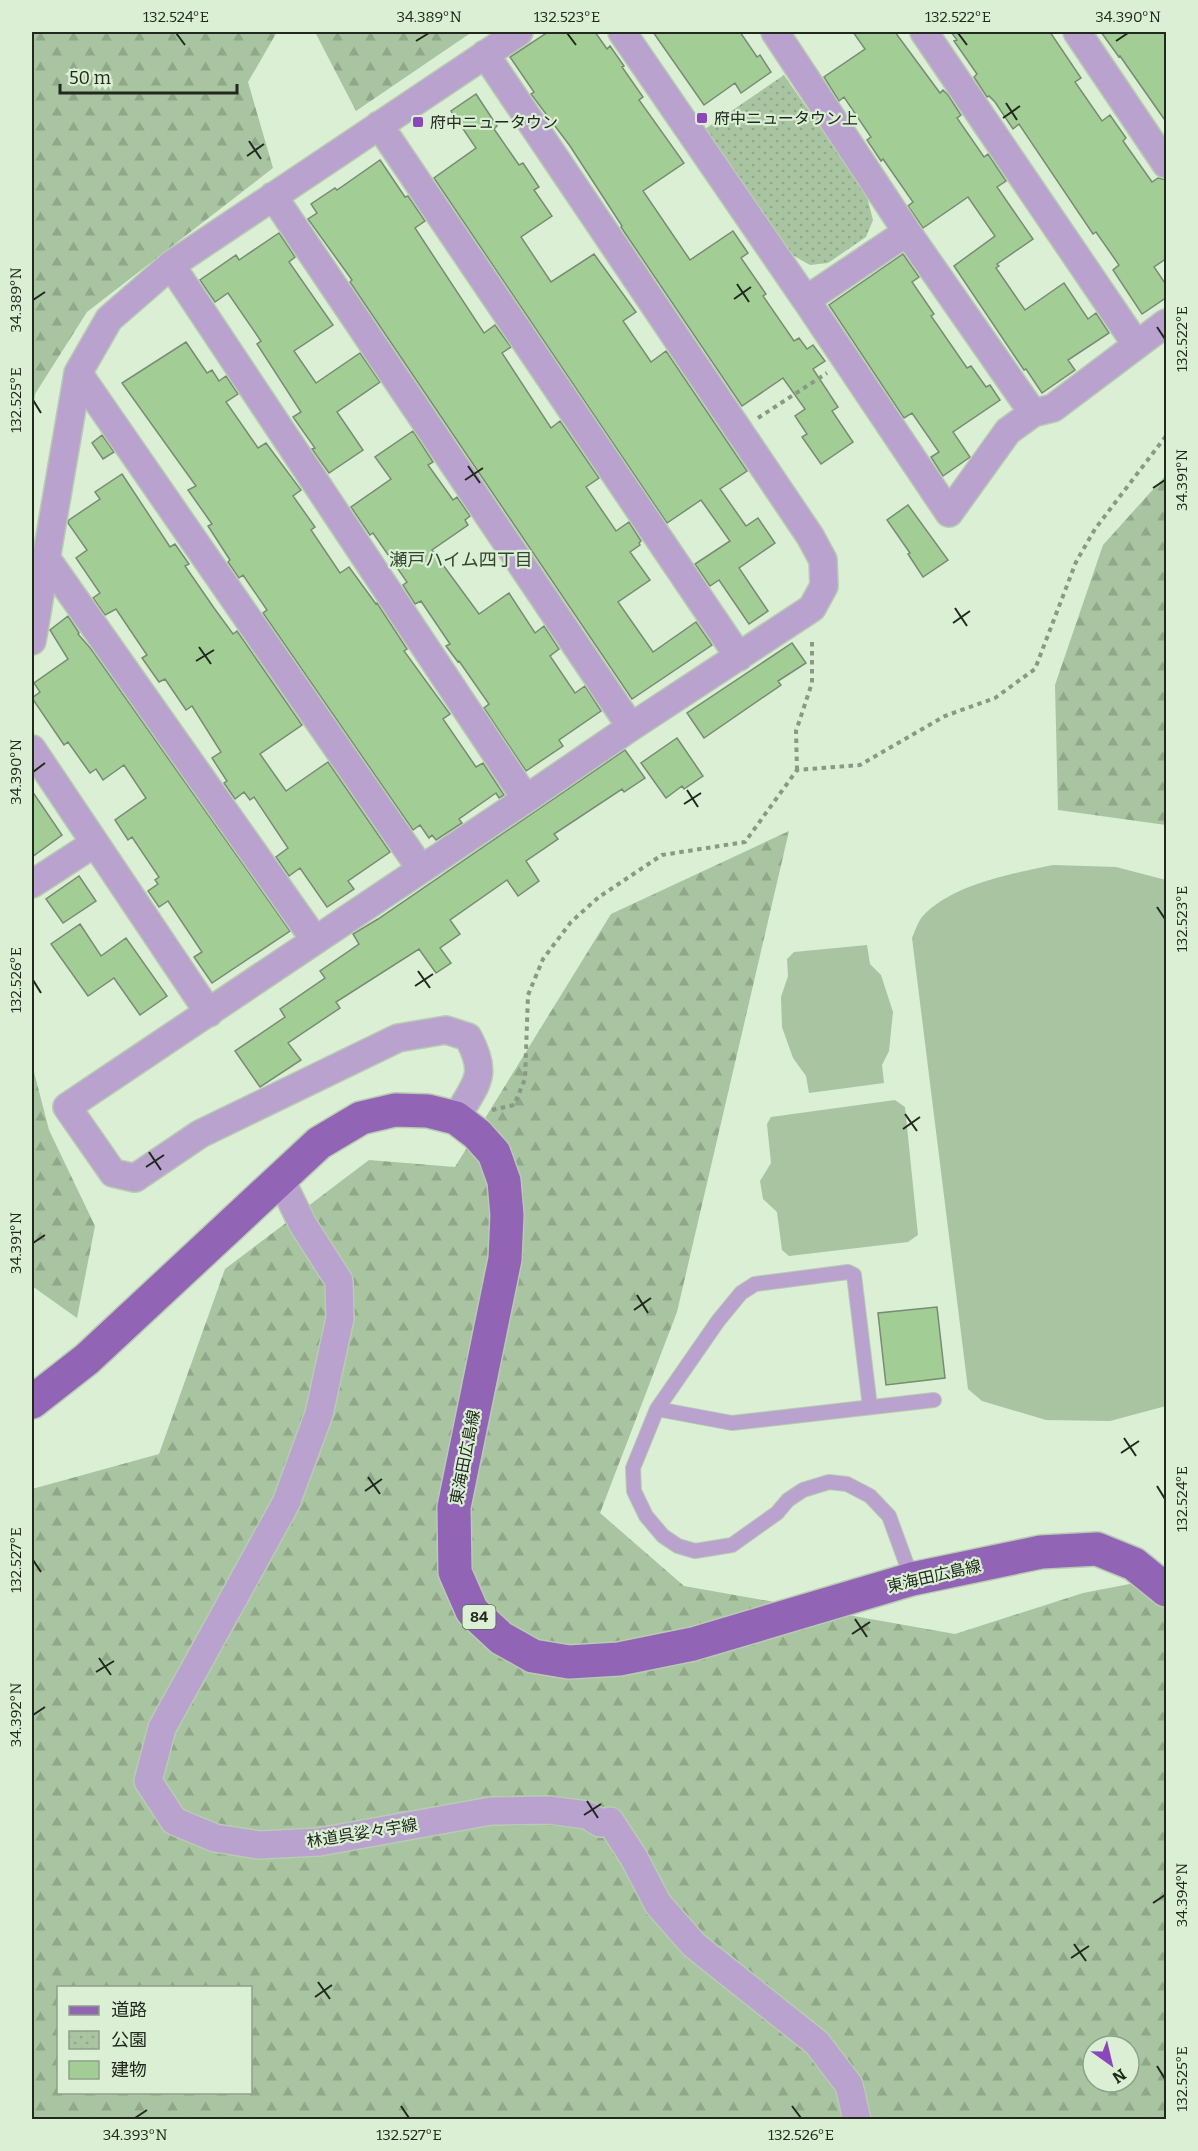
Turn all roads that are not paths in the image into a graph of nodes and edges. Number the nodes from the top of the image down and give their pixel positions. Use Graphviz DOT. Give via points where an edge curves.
graph roads {
  1 [pos="519,32"];
  2 [pos="622,32"];
  3 [pos="775,32"];
  4 [pos="924,32"];
  5 [pos="1077,32"];
  6 [pos="485,54"];
  7 [pos="379,125"];
  8 [pos="1167,164"];
  9 [pos="273,196"];
  10 [pos="908,232"];
  11 [pos="171,265"];
  12 [pos="806,300"];
  13 [pos="1167,323"];
  14 [pos="1136,344"];
  15 [pos="78,373"];
  16 [pos="1032,412"];
  17 [pos="46,558"];
  18 [pos="32,641"];
  19 [pos="739,657"];
  20 [pos="631,727"];
  21 [pos="32,748"];
  22 [pos="526,799"];
  23 [pos="95,843"];
  24 [pos="421,869"];
  25 [pos="32,884"];
  26 [pos="315,940"];
  27 [pos="209,1013"];
  28 [pos="456,1118"];
  29 [pos="280,1179"];
  30 [pos="934,1400"];
  31 [pos="32,1402"];
  32 [pos="870,1407"];
  33 [pos="657,1409"];
  34 [pos="912,1579"];
  35 [pos="1167,1590"];
  36 [pos="857,2120"];
  1 -- 6 [label="street"];
  2 -- 12 [label="street"];
  3 -- 10 [label="street"];
  4 -- 14 [label="street"];
  5 -- 8 [label="street"];
  6 -- 7 [label="street"];
  6 -- 19 [label="street" via="823,560 824,586 812,608"];
  7 -- 9 [label="street"];
  7 -- 19 [label="street"];
  9 -- 11 [label="street"];
  9 -- 20 [label="street"];
  10 -- 12 [label="street"];
  10 -- 16 [label="street"];
  11 -- 15 [label="street" via="109,319"];
  11 -- 22 [label="street"];
  12 -- 16 [label="street" via="949,513 1008,431"];
  13 -- 14 [label="street"];
  14 -- 16 [label="street" via="1053,408"];
  15 -- 17 [label="street"];
  15 -- 24 [label="street"];
  17 -- 18 [label="street"];
  17 -- 26 [label="street"];
  19 -- 20 [label="street"];
  20 -- 22 [label="street"];
  21 -- 23 [label="street"];
  22 -- 24 [label="street"];
  23 -- 25 [label="street"];
  23 -- 27 [label="street"];
  24 -- 26 [label="street"];
  26 -- 27 [label="street"];
  27 -- 28 [label="street" via="67,1107 113,1173 135,1178 200,1134 398,1038 446,1030 468,1037 479,1057 479,1078"];
  28 -- 29 [label="main road, 東海田広島線 / 84" via="428,1111 395,1110 361,1118 319,1143"];
  28 -- 34 [label="main road, 東海田広島線 / 84" via="494,1153 504,1180 507,1215 505,1259 454,1507 455,1572 472,1611 501,1638 533,1656 569,1662 619,1659 693,1644"];
  29 -- 31 [label="main road, 東海田広島線 / 84" via="87,1359"];
  29 -- 36 [label="street, 林道呉娑々宇線" via="339,1281 340,1318 319,1414 286,1503 162,1728 147,1781 174,1821 215,1838 259,1845 319,1842 491,1811 549,1810 587,1815 600,1823 610,1821 658,1904 694,1946 817,2043 849,2085"];
  30 -- 32 [label="lane"];
  32 -- 33 [label="lane" via="732,1423"];
  32 -- 33 [label="lane" via="854,1275 848,1272 755,1284 741,1293"];
  33 -- 34 [label="lane" via="633,1468 634,1491 646,1516 678,1546 696,1551 732,1545 803,1490 829,1482 847,1484 870,1496 889,1516"];
  34 -- 35 [label="main road, 東海田広島線 / 84" via="1041,1552 1097,1549 1134,1563"];
}
